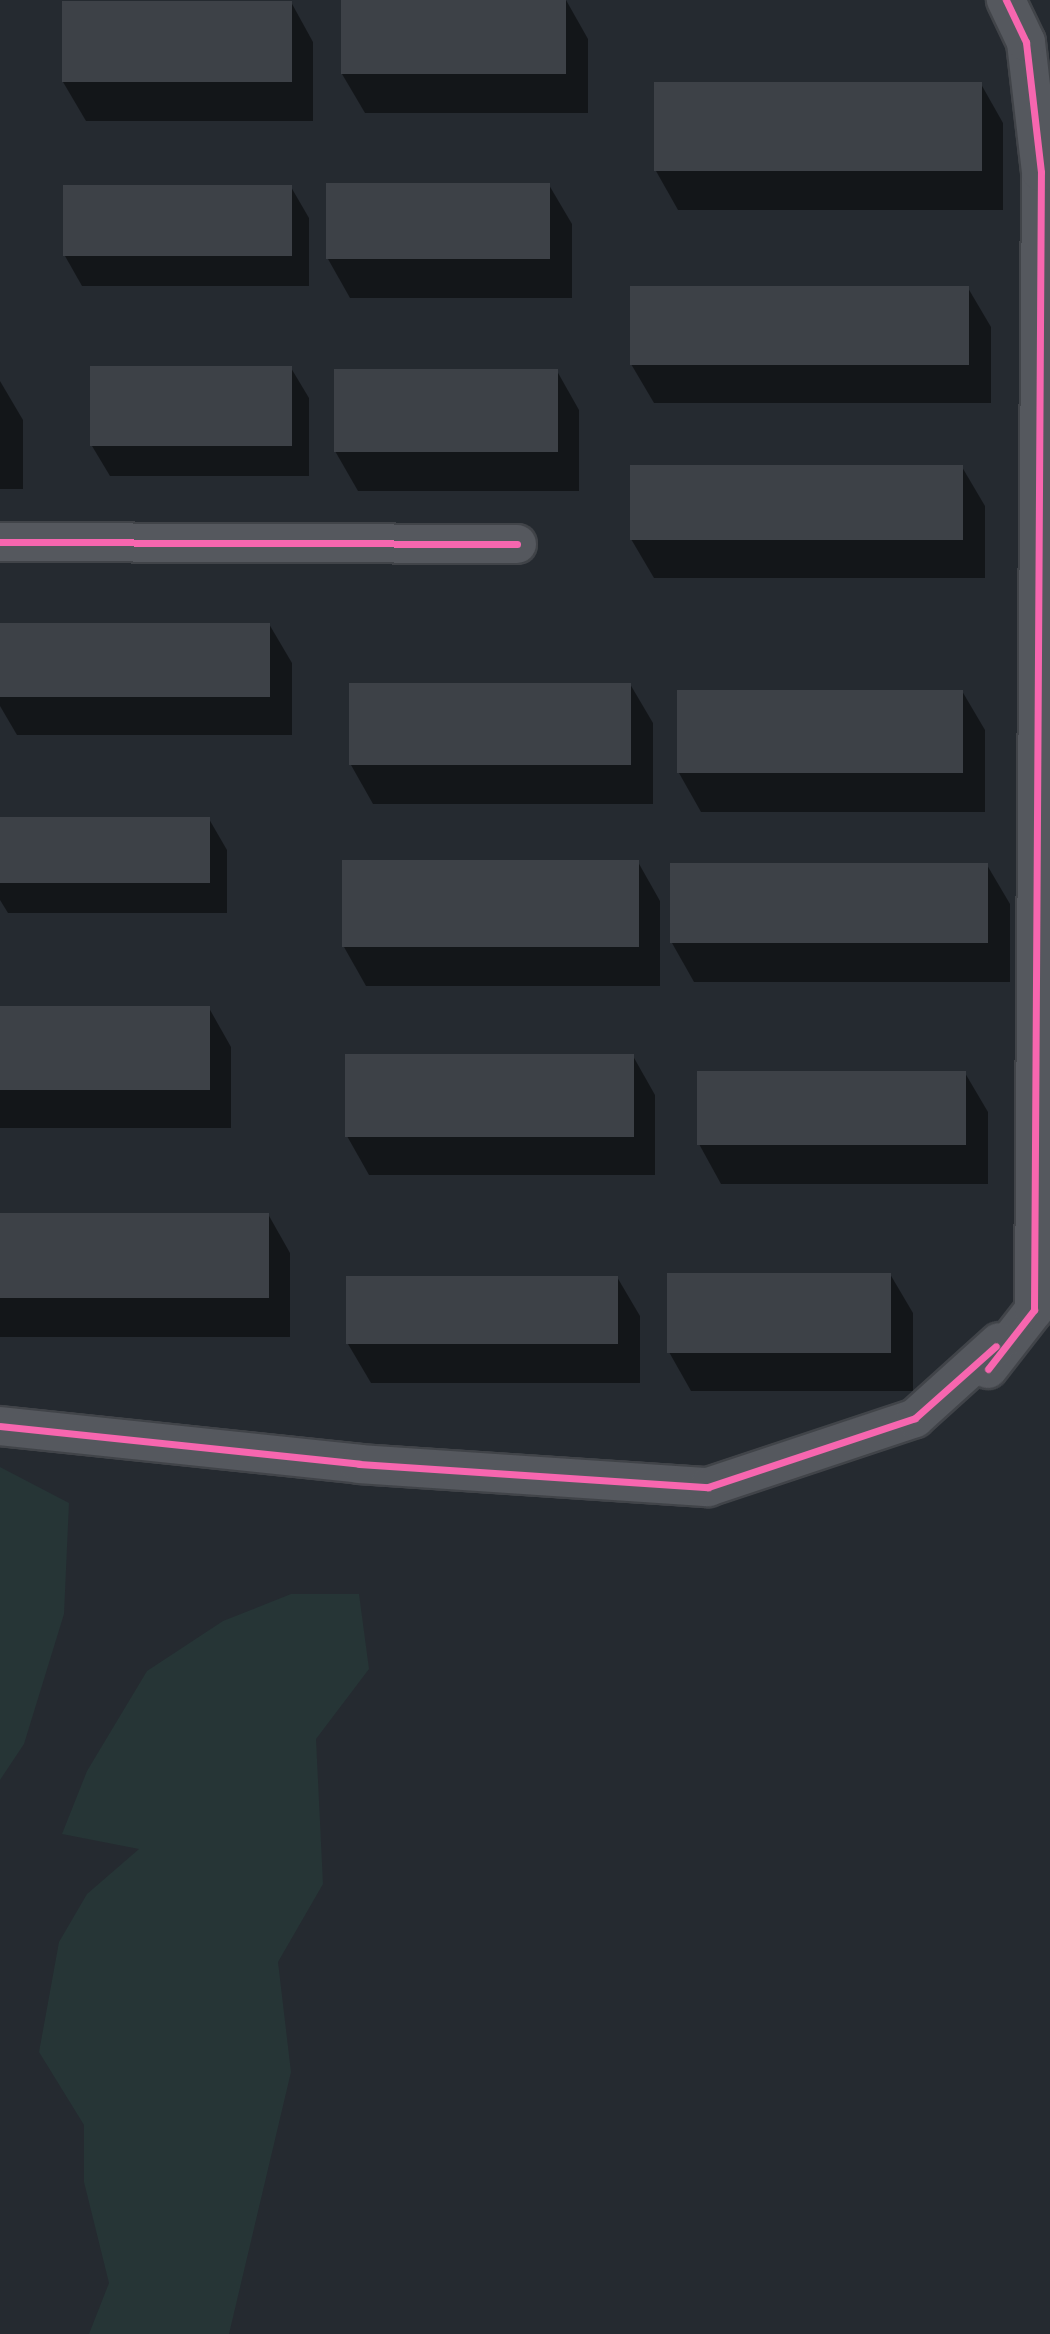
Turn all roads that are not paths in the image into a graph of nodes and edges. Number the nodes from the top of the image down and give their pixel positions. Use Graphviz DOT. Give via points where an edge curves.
graph roads {
  1 [pos="1006,0"];
  2 [pos="0,542"];
  3 [pos="517,544"];
  4 [pos="1034,1310"];
  5 [pos="988,1369"];
  6 [pos="0,1426"];
  1 -- 4 [label="street" via="1026,43 1041,172"];
  2 -- 3 [label="street"];
  4 -- 5 [label="street"];
  4 -- 6 [label="street" via="915,1419 708,1487 359,1464"];
}
